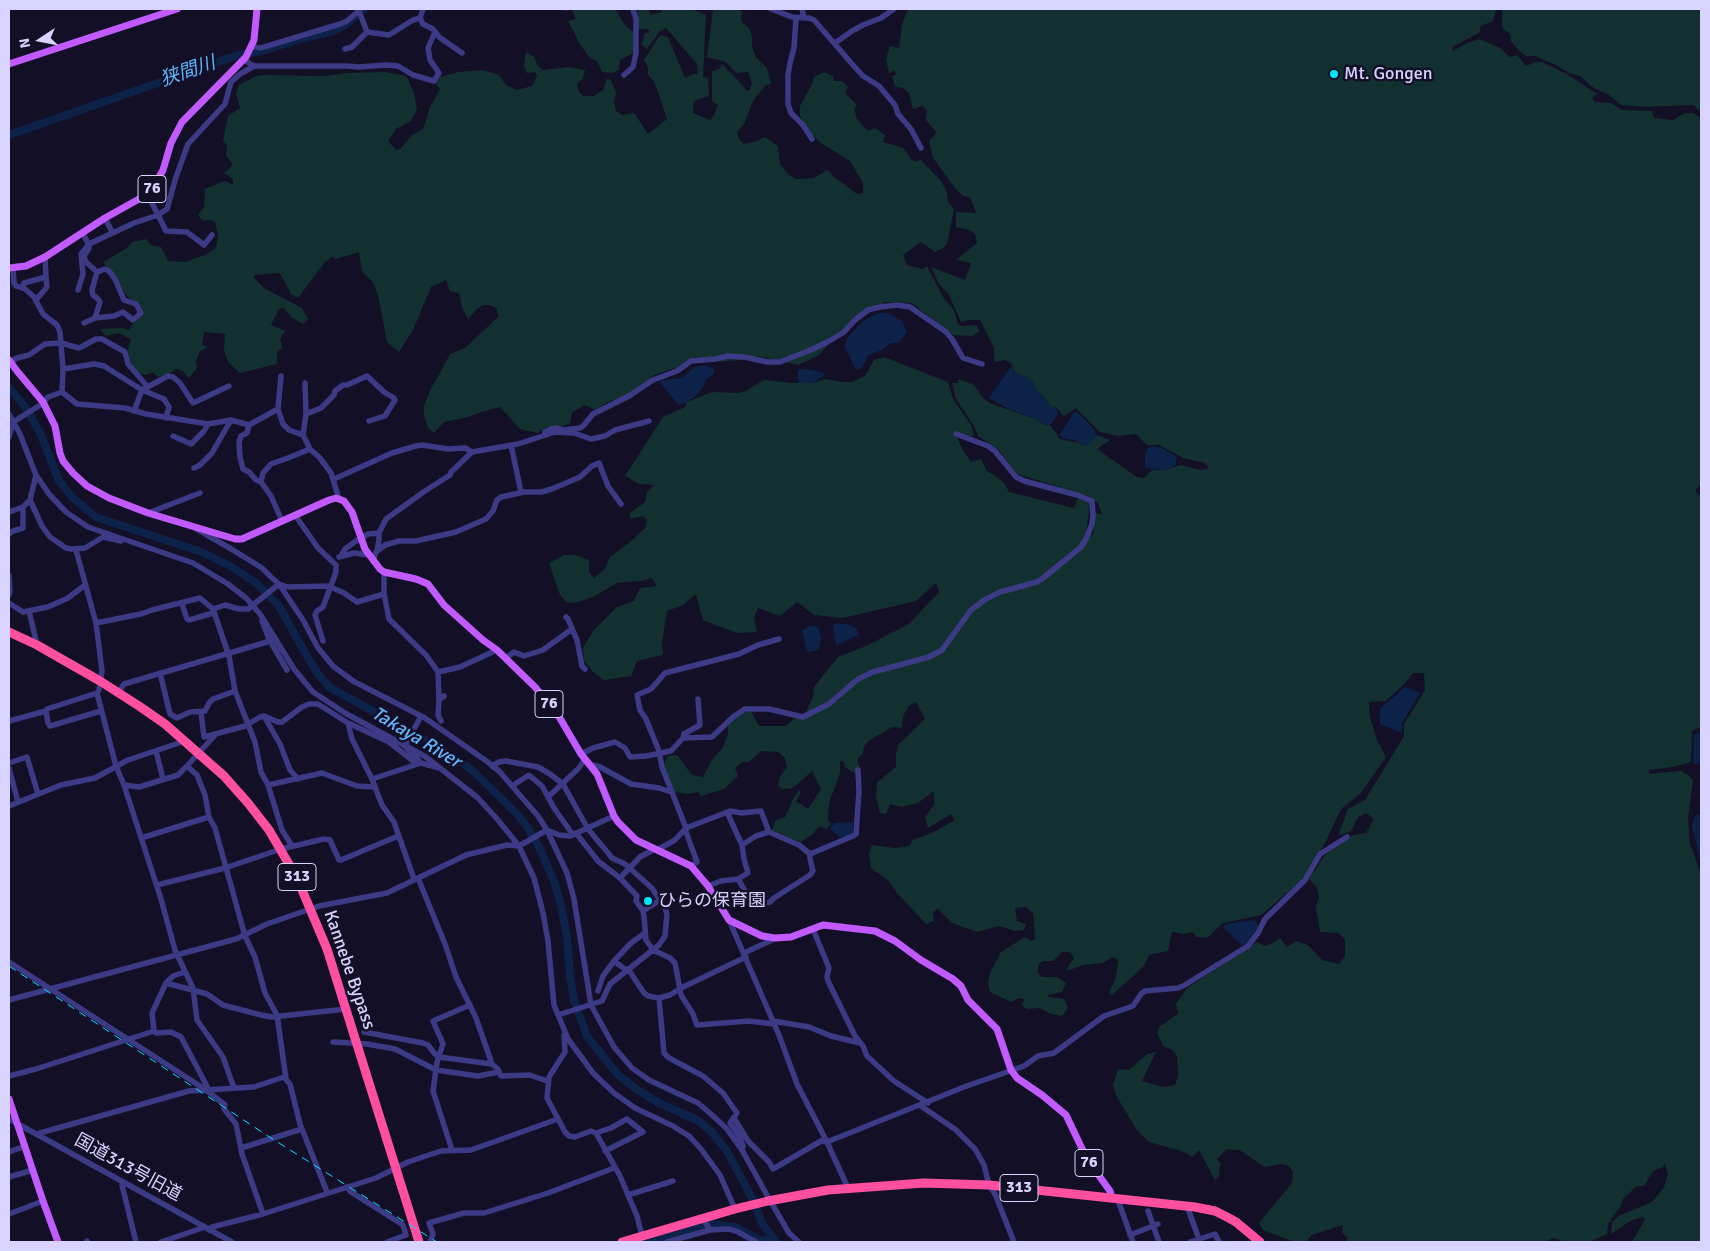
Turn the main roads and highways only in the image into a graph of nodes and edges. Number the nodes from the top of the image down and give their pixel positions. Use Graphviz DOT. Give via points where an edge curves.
graph roads {
  1 [pos="177,9"];
  2 [pos="258,9"];
  3 [pos="9,64"];
  4 [pos="11,268"];
  5 [pos="9,361"];
  6 [pos="9,632"];
  7 [pos="9,1099"];
  8 [pos="1116,1198"];
  9 [pos="58,1242"];
  10 [pos="419,1242"];
  11 [pos="622,1242"];
  12 [pos="1260,1242"];
  1 -- 3 [label="main road"];
  2 -- 4 [label="main road, 76" via="255,36 245,59 182,122 158,180 147,193 45,257 26,266"];
  5 -- 8 [label="main road, 76" via="42,402 55,426 63,461 98,494 195,528 242,539 329,500 339,498 344,501 352,512 365,549 384,572 428,584 444,605 498,650 535,687 597,774 614,816 636,840 690,866 708,886 729,920 762,936 791,937 823,925 875,931 953,979 968,1000 997,1029 1017,1078 1066,1115 1087,1159"];
  6 -- 10 [label="highway, Kannebe Bypass / 313" via="118,692 183,739 224,776 282,849 327,949"];
  7 -- 9 [label="main road"];
  8 -- 11 [label="highway, 313" via="989,1185 907,1184 848,1188 737,1208 707,1224"];
  8 -- 12 [label="highway, 313" via="1215,1211 1227,1216"];
}
